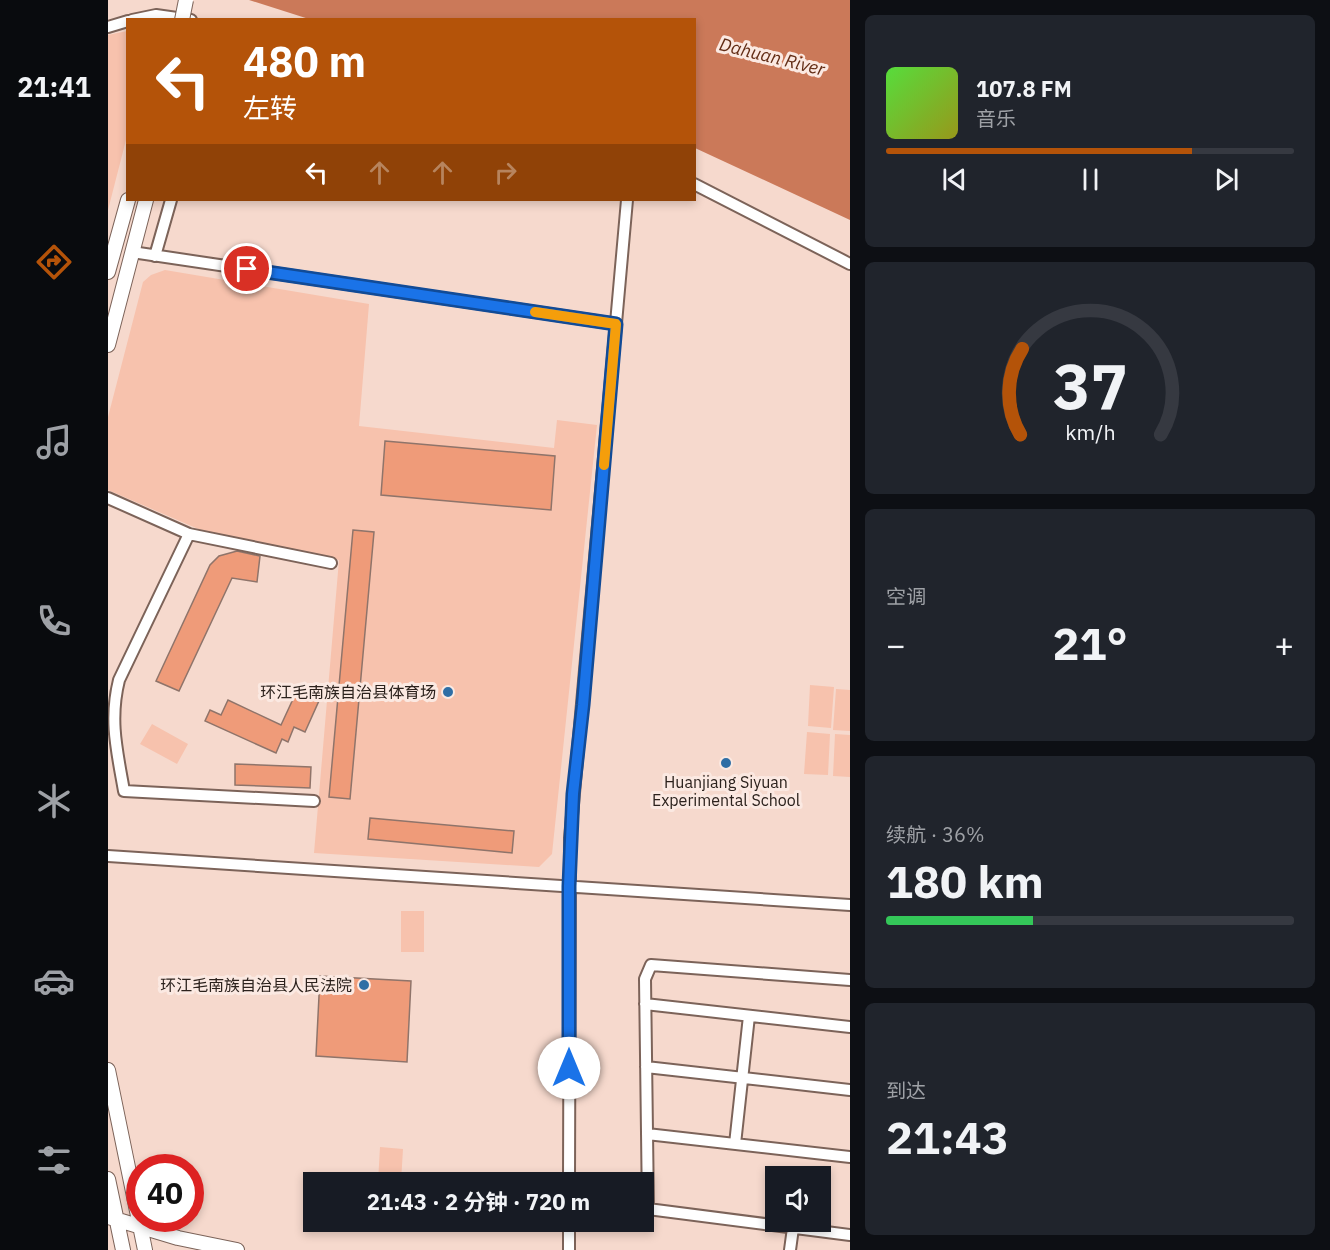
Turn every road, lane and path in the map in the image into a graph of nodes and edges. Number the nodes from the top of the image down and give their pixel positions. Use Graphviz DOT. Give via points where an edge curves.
graph roads {
  1 [pos="186,0"];
  2 [pos="146,18"];
  3 [pos="181,18"];
  4 [pos="182,18"];
  5 [pos="126,22"];
  6 [pos="108,27"];
  7 [pos="696,184"];
  8 [pos="128,201"];
  9 [pos="146,201"];
  10 [pos="171,201"];
  11 [pos="627,201"];
  12 [pos="132,252"];
  13 [pos="154,256"];
  14 [pos="850,264"];
  15 [pos="108,272"];
  16 [pos="616,324"];
  17 [pos="108,345"];
  18 [pos="108,498"];
  19 [pos="189,534"];
  20 [pos="331,563"];
  21 [pos="114,764"];
  22 [pos="314,801"];
  23 [pos="108,856"];
  24 [pos="569,886"];
  25 [pos="850,905"];
  26 [pos="850,980"];
  27 [pos="645,1004"];
  28 [pos="748,1016"];
  29 [pos="850,1027"];
  30 [pos="646,1067"];
  31 [pos="108,1070"];
  32 [pos="742,1078"];
  33 [pos="850,1090"];
  34 [pos="647,1134"];
  35 [pos="735,1144"];
  36 [pos="850,1157"];
  37 [pos="126,1158"];
  38 [pos="569,1172"];
  39 [pos="108,1179"];
  40 [pos="112,1218"];
  41 [pos="765,1224"];
  42 [pos="141,1232"];
  43 [pos="161,1232"];
  44 [pos="569,1232"];
  45 [pos="792,1232"];
  46 [pos="826,1232"];
  47 [pos="850,1235"];
  48 [pos="123,1250"];
  49 [pos="145,1250"];
  50 [pos="237,1250"];
  51 [pos="569,1250"];
  52 [pos="790,1250"];
  1 -- 4 [label="main road, bridge"];
  2 -- 3 [label="street" via="166,15"];
  5 -- 6 [label="street"];
  7 -- 14 [label="street"];
  8 -- 15 [label="main road"];
  9 -- 12 [label="main road"];
  10 -- 13 [label="street"];
  11 -- 16 [label="street"];
  12 -- 13 [label="street"];
  12 -- 17 [label="main road"];
  13 -- 16 [label="street"];
  16 -- 24 [label="street" via="573,794"];
  18 -- 19 [label="street"];
  19 -- 20 [label="street"];
  19 -- 21 [label="street" via="119,680 112,725"];
  21 -- 22 [label="street" via="124,791"];
  23 -- 24 [label="street"];
  24 -- 25 [label="street"];
  24 -- 38 [label="street"];
  26 -- 27 [label="street" via="651,965 645,979"];
  27 -- 28 [label="street"];
  27 -- 30 [label="street"];
  28 -- 29 [label="street"];
  28 -- 32 [label="street"];
  30 -- 32 [label="street"];
  30 -- 34 [label="street"];
  31 -- 37 [label="main road"];
  32 -- 33 [label="street"];
  32 -- 35 [label="street"];
  34 -- 35 [label="street"];
  34 -- 41 [label="street" via="648,1209"];
  35 -- 36 [label="street"];
  39 -- 40 [label="main road"];
  40 -- 48 [label="main road"];
  42 -- 49 [label="main road"];
  43 -- 50 [label="main road"];
  44 -- 51 [label="street"];
  45 -- 52 [label="street"];
  46 -- 47 [label="street"];
}
